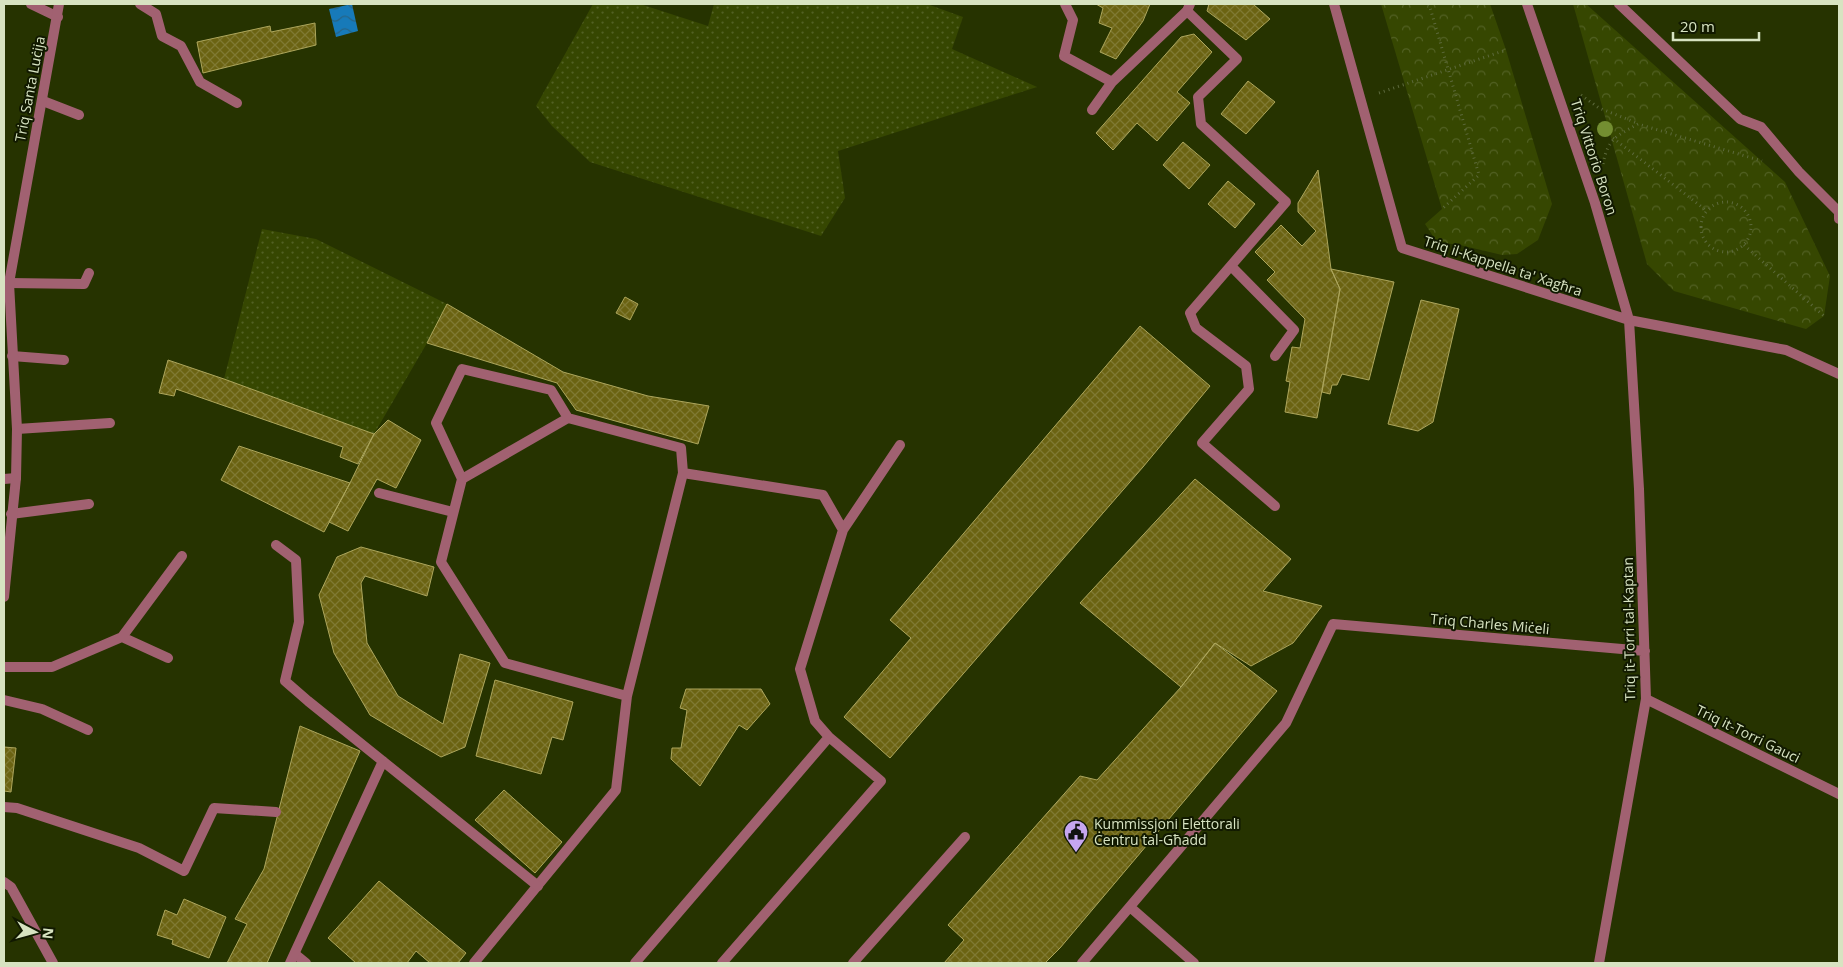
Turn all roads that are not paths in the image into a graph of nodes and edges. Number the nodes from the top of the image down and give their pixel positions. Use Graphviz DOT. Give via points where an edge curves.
graph roads {
  1 [pos="31,4"];
  2 [pos="59,4"];
  3 [pos="140,4"];
  4 [pos="1065,4"];
  5 [pos="1334,4"];
  6 [pos="1528,4"];
  7 [pos="1619,4"];
  8 [pos="1189,8"];
  9 [pos="58,17"];
  10 [pos="1112,82"];
  11 [pos="43,101"];
  12 [pos="237,103"];
  13 [pos="1092,110"];
  14 [pos="79,115"];
  15 [pos="1839,212"];
  16 [pos="1839,219"];
  17 [pos="1231,266"];
  18 [pos="89,273"];
  19 [pos="9,283"];
  20 [pos="1629,320"];
  21 [pos="12,356"];
  22 [pos="1275,356"];
  23 [pos="64,360"];
  24 [pos="1839,374"];
  25 [pos="568,418"];
  26 [pos="110,423"];
  27 [pos="17,429"];
  28 [pos="900,444"];
  29 [pos="683,473"];
  30 [pos="16,478"];
  31 [pos="4,479"];
  32 [pos="462,479"];
  33 [pos="380,493"];
  34 [pos="89,504"];
  35 [pos="1275,506"];
  36 [pos="453,512"];
  37 [pos="11,514"];
  38 [pos="843,530"];
  39 [pos="276,545"];
  40 [pos="182,556"];
  41 [pos="4,596"];
  42 [pos="122,637"];
  43 [pos="1645,651"];
  44 [pos="168,658"];
  45 [pos="4,667"];
  46 [pos="627,696"];
  47 [pos="1646,699"];
  48 [pos="4,700"];
  49 [pos="88,730"];
  50 [pos="829,737"];
  51 [pos="383,761"];
  52 [pos="1839,794"];
  53 [pos="4,807"];
  54 [pos="276,812"];
  55 [pos="965,837"];
  56 [pos="4,882"];
  57 [pos="538,886"];
  58 [pos="1130,906"];
  59 [pos="293,958"];
  60 [pos="53,963"];
  61 [pos="306,963"];
  62 [pos="474,963"];
  63 [pos="635,963"];
  64 [pos="722,963"];
  65 [pos="853,963"];
  66 [pos="1082,963"];
  67 [pos="1194,963"];
  68 [pos="1598,963"];
  1 -- 9 [label="street"];
  2 -- 9 [label="street, Triq Santa Luċija"];
  3 -- 12 [label="street" via="156,14 162,36 181,46 200,82"];
  4 -- 10 [label="street" via="1073,20 1064,56"];
  5 -- 20 [label="street, Triq il-Kappella ta' Xagħra" via="1402,248"];
  6 -- 20 [label="street, Triq Vittorio Boron" via="1595,203"];
  7 -- 15 [label="street" via="1740,119 1761,128"];
  8 -- 10 [label="street"];
  8 -- 17 [label="street" via="1237,59 1198,97 1201,124 1286,202"];
  9 -- 11 [label="street, Triq Santa Luċija"];
  10 -- 13 [label="street"];
  11 -- 14 [label="street"];
  11 -- 19 [label="street, Triq Santa Luċija"];
  15 -- 16 [label="street"];
  17 -- 22 [label="street" via="1294,330"];
  17 -- 35 [label="street" via="1190,313 1196,328 1246,366 1248,389 1202,443"];
  18 -- 19 [label="street" via="84,284"];
  19 -- 21 [label="street, Triq Santa Luċija"];
  20 -- 24 [label="street, Triq il-Kappella ta' Xagħra" via="1786,350"];
  20 -- 43 [label="street, Triq it-Torri tal-Kaptan"];
  21 -- 23 [label="street"];
  21 -- 27 [label="street, Triq Santa Luċija"];
  25 -- 29 [label="street" via="681,448"];
  25 -- 32 [label="street"];
  25 -- 32 [label="street" via="551,390 462,369 436,423"];
  26 -- 27 [label="street"];
  27 -- 30 [label="street, Triq Santa Luċija"];
  28 -- 38 [label="street"];
  29 -- 38 [label="street" via="823,495"];
  29 -- 46 [label="street"];
  30 -- 31 [label="street"];
  30 -- 37 [label="street, Triq Santa Luċija"];
  32 -- 36 [label="street"];
  33 -- 36 [label="street"];
  34 -- 37 [label="street"];
  36 -- 46 [label="street" via="441,562 505,663"];
  37 -- 41 [label="street, Triq Santa Luċija"];
  38 -- 50 [label="street" via="800,669 815,721"];
  39 -- 51 [label="street" via="296,560 299,622 285,681"];
  40 -- 42 [label="street"];
  42 -- 44 [label="street"];
  42 -- 45 [label="street" via="52,667"];
  43 -- 47 [label="street, Triq it-Torri tal-Kaptan"];
  43 -- 58 [label="street, Triq Charles Miċeli" via="1333,624 1286,723"];
  46 -- 57 [label="street" via="616,790"];
  47 -- 52 [label="street, Triq it-Torri Gauci"];
  47 -- 68 [label="street, Triq it-Torri tal-Kaptan"];
  48 -- 49 [label="street" via="42,709"];
  50 -- 63 [label="street"];
  50 -- 64 [label="street" via="881,781"];
  51 -- 57 [label="street"];
  51 -- 59 [label="street"];
  53 -- 54 [label="street" via="17,808 139,848 184,871 214,808"];
  55 -- 65 [label="street"];
  56 -- 60 [label="street" via="11,887"];
  57 -- 62 [label="street"];
  58 -- 66 [label="street"];
  58 -- 67 [label="street"];
  59 -- 61 [label="street"];
}
